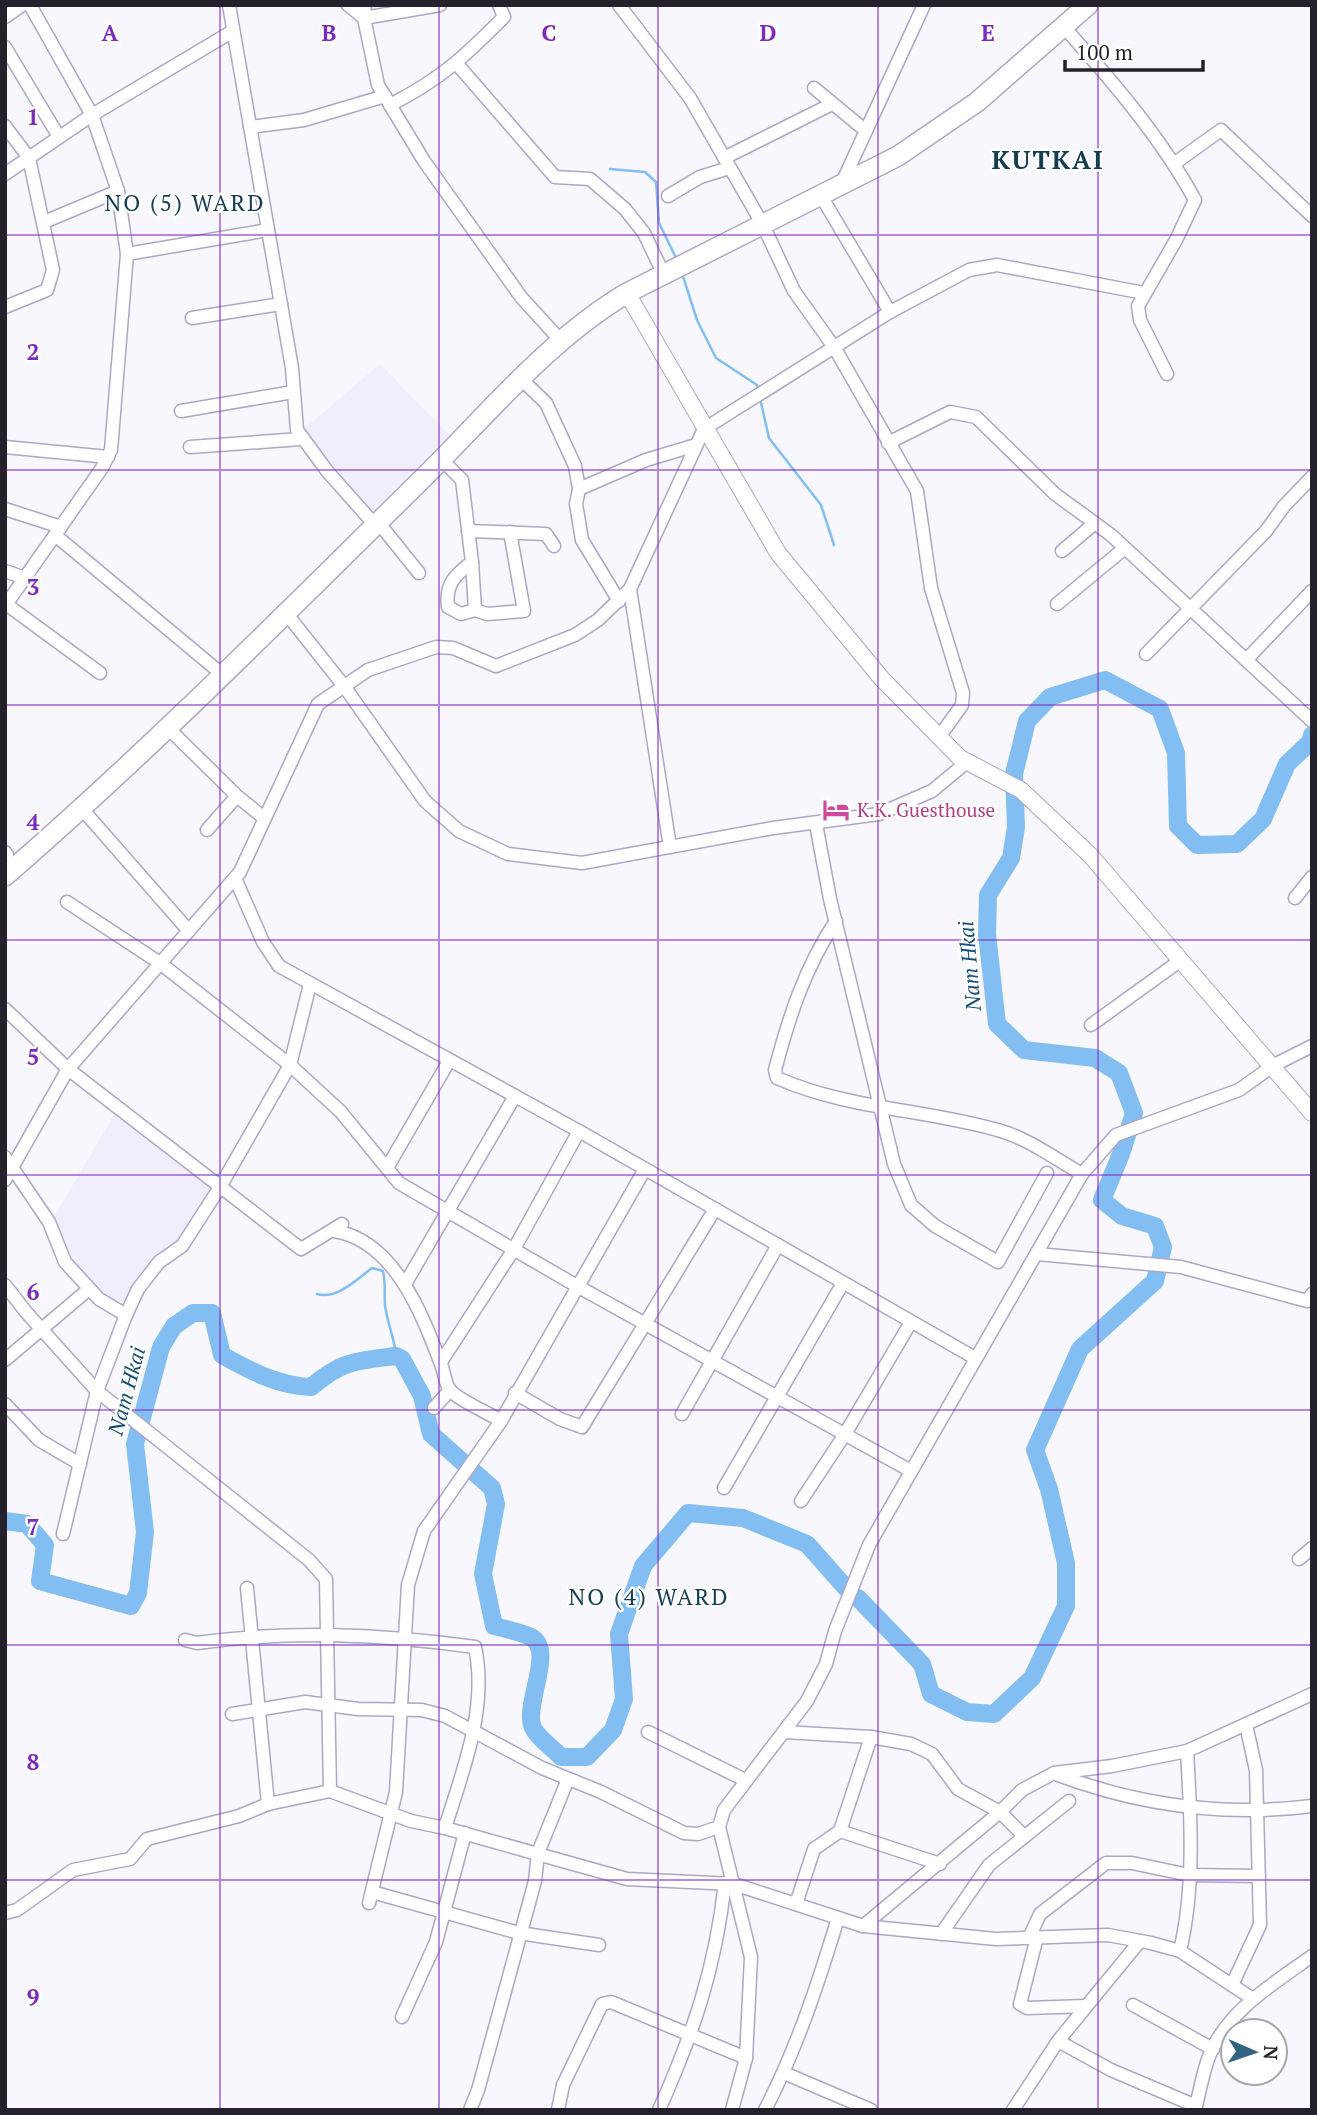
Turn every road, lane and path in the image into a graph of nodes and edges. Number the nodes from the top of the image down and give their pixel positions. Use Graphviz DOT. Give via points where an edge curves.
graph roads {
  1 [pos="22,5"];
  2 [pos="30,5"];
  3 [pos="229,5"];
  4 [pos="348,5"];
  5 [pos="440,5"];
  6 [pos="499,5"];
  7 [pos="619,5"];
  8 [pos="925,5"];
  9 [pos="1088,5"];
  10 [pos="365,11"];
  11 [pos="5,17"];
  12 [pos="1064,27"];
  13 [pos="233,31"];
  14 [pos="5,47"];
  15 [pos="457,64"];
  16 [pos="814,88"];
  17 [pos="387,101"];
  18 [pos="832,104"];
  19 [pos="92,115"];
  20 [pos="5,126"];
  21 [pos="250,127"];
  22 [pos="866,131"];
  23 [pos="59,137"];
  24 [pos="29,158"];
  25 [pos="727,163"];
  26 [pos="1175,163"];
  27 [pos="5,174"];
  28 [pos="841,185"];
  29 [pos="118,191"];
  30 [pos="821,195"];
  31 [pos="668,196"];
  32 [pos="1312,216"];
  33 [pos="44,222"];
  34 [pos="762,225"];
  35 [pos="268,230"];
  36 [pos="127,254"];
  37 [pos="664,275"];
  38 [pos="627,293"];
  39 [pos="1144,293"];
  40 [pos="281,304"];
  41 [pos="5,307"];
  42 [pos="890,312"];
  43 [pos="192,318"];
  44 [pos="561,341"];
  45 [pos="834,347"];
  46 [pos="1167,374"];
  47 [pos="520,378"];
  48 [pos="293,392"];
  49 [pos="181,411"];
  50 [pos="704,429"];
  51 [pos="302,439"];
  52 [pos="888,443"];
  53 [pos="696,445"];
  54 [pos="5,447"];
  55 [pos="190,447"];
  56 [pos="108,457"];
  57 [pos="442,460"];
  58 [pos="1312,477"];
  59 [pos="579,489"];
  60 [pos="5,509"];
  61 [pos="1095,523"];
  62 [pos="377,524"];
  63 [pos="58,531"];
  64 [pos="468,531"];
  65 [pos="510,532"];
  66 [pos="554,546"];
  67 [pos="1125,548"];
  68 [pos="1062,551"];
  69 [pos="472,562"];
  70 [pos="5,571"];
  71 [pos="419,573"];
  72 [pos="25,578"];
  73 [pos="630,589"];
  74 [pos="1312,591"];
  75 [pos="619,601"];
  76 [pos="1057,604"];
  77 [pos="6,605"];
  78 [pos="1190,608"];
  79 [pos="475,610"];
  80 [pos="286,613"];
  81 [pos="1146,654"];
  82 [pos="1247,660"];
  83 [pos="100,673"];
  84 [pos="223,675"];
  85 [pos="344,686"];
  86 [pos="1308,718"];
  87 [pos="168,728"];
  88 [pos="939,737"];
  89 [pos="967,762"];
  90 [pos="237,796"];
  91 [pos="82,809"];
  92 [pos="264,818"];
  93 [pos="816,824"];
  94 [pos="207,830"];
  95 [pos="670,847"];
  96 [pos="5,876"];
  97 [pos="1312,877"];
  98 [pos="235,878"];
  99 [pos="1295,898"];
  100 [pos="67,902"];
  101 [pos="836,921"];
  102 [pos="188,931"];
  103 [pos="1181,960"];
  104 [pos="160,963"];
  105 [pos="310,984"];
  106 [pos="5,1009"];
  107 [pos="1091,1025"];
  108 [pos="1312,1046"];
  109 [pos="449,1061"];
  110 [pos="290,1065"];
  111 [pos="1273,1065"];
  112 [pos="68,1069"];
  113 [pos="515,1096"];
  114 [pos="882,1110"];
  115 [pos="1312,1113"];
  116 [pos="579,1131"];
  117 [pos="10,1162"];
  118 [pos="387,1168"];
  119 [pos="645,1169"];
  120 [pos="1046,1173"];
  121 [pos="1082,1174"];
  122 [pos="5,1180"];
  123 [pos="220,1187"];
  124 [pos="715,1209"];
  125 [pos="447,1210"];
  126 [pos="778,1245"];
  127 [pos="514,1249"];
  128 [pos="1037,1254"];
  129 [pos="843,1283"];
  130 [pos="5,1284"];
  131 [pos="405,1284"];
  132 [pos="577,1286"];
  133 [pos="89,1289"];
  134 [pos="1312,1294"];
  135 [pos="126,1315"];
  136 [pos="911,1322"];
  137 [pos="644,1323"];
  138 [pos="42,1330"];
  139 [pos="975,1358"];
  140 [pos="5,1360"];
  141 [pos="712,1360"];
  142 [pos="441,1362"];
  143 [pos="450,1390"];
  144 [pos="97,1391"];
  145 [pos="515,1392"];
  146 [pos="776,1396"];
  147 [pos="5,1404"];
  148 [pos="434,1408"];
  149 [pos="682,1414"];
  150 [pos="501,1421"];
  151 [pos="845,1434"];
  152 [pos="79,1464"];
  153 [pos="911,1471"];
  154 [pos="724,1488"];
  155 [pos="801,1501"];
  156 [pos="63,1534"];
  157 [pos="1312,1548"];
  158 [pos="1298,1559"];
  159 [pos="247,1588"];
  160 [pos="329,1634"];
  161 [pos="251,1635"];
  162 [pos="405,1637"];
  163 [pos="184,1640"];
  164 [pos="1310,1700"];
  165 [pos="330,1705"];
  166 [pos="401,1709"];
  167 [pos="257,1710"];
  168 [pos="232,1714"];
  169 [pos="1246,1725"];
  170 [pos="475,1730"];
  171 [pos="648,1732"];
  172 [pos="784,1732"];
  173 [pos="871,1737"];
  174 [pos="1188,1751"];
  175 [pos="1054,1773"];
  176 [pos="568,1779"];
  177 [pos="745,1780"];
  178 [pos="330,1791"];
  179 [pos="1069,1801"];
  180 [pos="268,1804"];
  181 [pos="1312,1806"];
  182 [pos="1191,1809"];
  183 [pos="1257,1810"];
  184 [pos="1000,1812"];
  185 [pos="392,1814"];
  186 [pos="719,1827"];
  187 [pos="445,1828"];
  188 [pos="840,1831"];
  189 [pos="465,1833"];
  190 [pos="1023,1835"];
  191 [pos="538,1853"];
  192 [pos="940,1864"];
  193 [pos="1189,1875"];
  194 [pos="1259,1876"];
  195 [pos="730,1884"];
  196 [pos="796,1904"];
  197 [pos="444,1912"];
  198 [pos="5,1913"];
  199 [pos="838,1918"];
  200 [pos="863,1926"];
  201 [pos="519,1933"];
  202 [pos="941,1934"];
  203 [pos="1033,1937"];
  204 [pos="1140,1941"];
  205 [pos="599,1945"];
  206 [pos="1180,1951"];
  207 [pos="1312,1956"];
  208 [pos="1232,1985"];
  209 [pos="1253,1998"];
  210 [pos="1133,2005"];
  211 [pos="1086,2006"];
  212 [pos="402,2017"];
  213 [pos="692,2035"];
  214 [pos="1058,2041"];
  215 [pos="1213,2049"];
  216 [pos="746,2058"];
  217 [pos="784,2073"];
  218 [pos="1195,2108"];
  219 [pos="470,2110"];
  220 [pos="558,2110"];
  221 [pos="659,2110"];
  222 [pos="732,2110"];
  223 [pos="765,2110"];
  224 [pos="871,2110"];
  225 [pos="1013,2110"];
  1 -- 11 [label="street"];
  2 -- 19 [label="street"];
  3 -- 13 [label="street"];
  4 -- 10 [label="street"];
  5 -- 10 [label="street"];
  6 -- 15 [label="street" via="504,16"];
  7 -- 25 [label="street" via="690,98"];
  8 -- 22 [label="street"];
  9 -- 12 [label="highway"];
  10 -- 17 [label="street" via="378,85"];
  12 -- 26 [label="street" via="1112,80"];
  12 -- 28 [label="highway" via="977,102 898,156"];
  13 -- 19 [label="street"];
  13 -- 21 [label="street"];
  14 -- 23 [label="street"];
  15 -- 17 [label="street"];
  15 -- 37 [label="street" via="555,177 590,178 625,209 644,233"];
  16 -- 18 [label="street"];
  17 -- 21 [label="street"];
  17 -- 44 [label="street" via="513,286"];
  18 -- 22 [label="street"];
  18 -- 25 [label="street"];
  19 -- 23 [label="street"];
  19 -- 29 [label="street"];
  20 -- 24 [label="street"];
  21 -- 35 [label="street"];
  22 -- 28 [label="street"];
  23 -- 24 [label="street"];
  24 -- 27 [label="street"];
  24 -- 33 [label="street"];
  25 -- 31 [label="street"];
  25 -- 34 [label="street"];
  26 -- 32 [label="street" via="1221,130"];
  26 -- 39 [label="street" via="1195,200"];
  28 -- 30 [label="highway"];
  29 -- 33 [label="street"];
  29 -- 36 [label="street"];
  30 -- 34 [label="highway"];
  30 -- 42 [label="street"];
  33 -- 41 [label="street" via="53,270 47,290"];
  34 -- 37 [label="highway"];
  34 -- 45 [label="street" via="794,290"];
  35 -- 36 [label="street"];
  35 -- 40 [label="street"];
  36 -- 56 [label="street"];
  37 -- 38 [label="highway"];
  38 -- 44 [label="highway" via="590,315"];
  38 -- 50 [label="main road"];
  39 -- 42 [label="street" via="997,265 969,270"];
  39 -- 46 [label="street" via="1138,306 1140,320"];
  40 -- 43 [label="street"];
  40 -- 48 [label="street"];
  42 -- 45 [label="street"];
  44 -- 47 [label="highway"];
  45 -- 50 [label="street"];
  45 -- 52 [label="street"];
  47 -- 57 [label="highway"];
  47 -- 59 [label="street" via="546,403 575,466"];
  48 -- 49 [label="street"];
  48 -- 51 [label="street" via="295,422"];
  50 -- 53 [label="street"];
  50 -- 88 [label="main road" via="778,552 881,679"];
  51 -- 55 [label="street"];
  51 -- 62 [label="street"];
  52 -- 61 [label="street" via="950,412 976,417 1055,494"];
  52 -- 88 [label="street" via="917,491 931,588 963,693 962,705"];
  53 -- 59 [label="street" via="646,460"];
  53 -- 73 [label="street"];
  54 -- 56 [label="street"];
  56 -- 63 [label="street"];
  57 -- 62 [label="highway"];
  57 -- 64 [label="street" via="462,480"];
  58 -- 78 [label="street"];
  59 -- 75 [label="street" via="576,504 582,540"];
  60 -- 63 [label="street"];
  61 -- 67 [label="street"];
  61 -- 68 [label="street"];
  62 -- 71 [label="street"];
  62 -- 80 [label="highway"];
  63 -- 72 [label="street"];
  63 -- 84 [label="street"];
  64 -- 65 [label="street"];
  64 -- 69 [label="street"];
  65 -- 66 [label="street" via="546,534"];
  65 -- 79 [label="street" via="524,611 487,614"];
  67 -- 76 [label="street"];
  67 -- 78 [label="street"];
  69 -- 79 [label="street"];
  69 -- 79 [label="street" via="451,580 447,597 448,607 461,614"];
  70 -- 72 [label="street"];
  72 -- 77 [label="street"];
  73 -- 75 [label="street"];
  73 -- 95 [label="street"];
  74 -- 82 [label="street"];
  75 -- 85 [label="street" via="575,635 510,662 486,664 444,646 368,670"];
  77 -- 83 [label="street"];
  78 -- 81 [label="street"];
  78 -- 82 [label="street"];
  80 -- 84 [label="highway"];
  80 -- 85 [label="street"];
  82 -- 86 [label="street"];
  84 -- 87 [label="highway"];
  85 -- 92 [label="street" via="318,705"];
  85 -- 95 [label="street" via="425,801 459,831 508,853 582,863"];
  87 -- 90 [label="street"];
  87 -- 91 [label="highway"];
  88 -- 89 [label="main road"];
  89 -- 93 [label="street" via="932,791 902,805 879,814"];
  89 -- 103 [label="main road" via="1014,787 1091,856"];
  90 -- 92 [label="street"];
  90 -- 94 [label="street"];
  91 -- 96 [label="highway"];
  91 -- 102 [label="street"];
  92 -- 98 [label="street"];
  93 -- 95 [label="street"];
  93 -- 101 [label="street"];
  97 -- 99 [label="street"];
  98 -- 102 [label="street"];
  98 -- 105 [label="street" via="279,967"];
  100 -- 104 [label="street"];
  101 -- 114 [label="street"];
  101 -- 114 [label="street" via="814,953 775,1070 777,1078 804,1090"];
  102 -- 104 [label="street"];
  103 -- 107 [label="street"];
  103 -- 111 [label="main road"];
  104 -- 110 [label="street"];
  104 -- 112 [label="street"];
  105 -- 109 [label="street"];
  105 -- 110 [label="street"];
  106 -- 112 [label="street"];
  108 -- 111 [label="street"];
  109 -- 113 [label="street"];
  109 -- 118 [label="street"];
  110 -- 118 [label="street" via="341,1112"];
  110 -- 123 [label="street"];
  111 -- 115 [label="main road"];
  111 -- 121 [label="street" via="1240,1090 1116,1135"];
  112 -- 117 [label="street"];
  112 -- 123 [label="street"];
  113 -- 116 [label="street"];
  113 -- 125 [label="street"];
  114 -- 120 [label="street" via="894,1164 911,1205 935,1226 998,1262"];
  114 -- 121 [label="street" via="1000,1130"];
  116 -- 119 [label="street"];
  116 -- 127 [label="street"];
  117 -- 122 [label="street"];
  117 -- 133 [label="street" via="49,1222 65,1262"];
  118 -- 125 [label="street" via="399,1183"];
  119 -- 124 [label="street"];
  119 -- 132 [label="street"];
  121 -- 128 [label="street"];
  123 -- 131 [label="street" via="301,1250 338,1228 350,1234"];
  123 -- 135 [label="street" via="182,1246 159,1262 138,1289"];
  124 -- 126 [label="street"];
  124 -- 137 [label="street"];
  125 -- 127 [label="street"];
  125 -- 131 [label="street"];
  126 -- 129 [label="street"];
  126 -- 141 [label="street"];
  127 -- 132 [label="street"];
  127 -- 142 [label="street"];
  128 -- 134 [label="street" via="1181,1267 1307,1301"];
  128 -- 139 [label="street"];
  129 -- 136 [label="street"];
  129 -- 146 [label="street"];
  130 -- 138 [label="street"];
  131 -- 142 [label="street"];
  132 -- 137 [label="street"];
  132 -- 145 [label="street"];
  133 -- 135 [label="street"];
  133 -- 138 [label="street"];
  135 -- 144 [label="street"];
  136 -- 139 [label="street"];
  136 -- 151 [label="street"];
  137 -- 141 [label="street"];
  137 -- 145 [label="street" via="582,1427"];
  138 -- 140 [label="street"];
  138 -- 144 [label="street"];
  139 -- 153 [label="street"];
  141 -- 146 [label="street"];
  141 -- 149 [label="street"];
  142 -- 143 [label="street"];
  143 -- 148 [label="street"];
  143 -- 150 [label="street"];
  144 -- 152 [label="street"];
  144 -- 160 [label="street" via="309,1560 326,1579"];
  145 -- 150 [label="street"];
  146 -- 151 [label="street"];
  146 -- 154 [label="street"];
  147 -- 152 [label="street" via="40,1440"];
  150 -- 162 [label="street" via="424,1531 408,1585"];
  151 -- 153 [label="street"];
  151 -- 155 [label="street"];
  152 -- 156 [label="street"];
  153 -- 172 [label="street" via="869,1545 826,1664"];
  157 -- 158 [label="street"];
  159 -- 161 [label="street"];
  160 -- 161 [label="street"];
  160 -- 162 [label="street"];
  160 -- 165 [label="street"];
  161 -- 163 [label="street" via="197,1643"];
  161 -- 167 [label="street"];
  162 -- 166 [label="street"];
  162 -- 170 [label="street" via="475,1647 479,1666"];
  164 -- 169 [label="street"];
  165 -- 166 [label="street"];
  165 -- 167 [label="street" via="305,1702"];
  165 -- 178 [label="street"];
  166 -- 170 [label="street" via="446,1716"];
  166 -- 185 [label="street"];
  167 -- 168 [label="street"];
  167 -- 180 [label="street"];
  169 -- 174 [label="street"];
  169 -- 183 [label="street" via="1256,1770"];
  170 -- 176 [label="street"];
  170 -- 187 [label="street"];
  171 -- 177 [label="street"];
  172 -- 173 [label="street"];
  172 -- 177 [label="street"];
  173 -- 184 [label="street" via="911,1744 932,1754 958,1789"];
  173 -- 188 [label="street"];
  174 -- 175 [label="street"];
  174 -- 182 [label="street"];
  175 -- 182 [label="street" via="1106,1793"];
  175 -- 184 [label="street" via="1022,1790"];
  176 -- 186 [label="street" via="684,1833"];
  176 -- 191 [label="street"];
  177 -- 186 [label="street" via="724,1810"];
  178 -- 180 [label="street"];
  178 -- 185 [label="street"];
  179 -- 190 [label="street"];
  180 -- 198 [label="street" via="147,1839 130,1859 73,1870 17,1910"];
  181 -- 183 [label="street"];
  182 -- 183 [label="street"];
  182 -- 193 [label="street"];
  183 -- 194 [label="street"];
  184 -- 190 [label="street"];
  184 -- 192 [label="street"];
  185 -- 187 [label="street"];
  185 -- 197 [label="street" via="370,1898"];
  186 -- 195 [label="street"];
  187 -- 189 [label="street"];
  188 -- 192 [label="street"];
  188 -- 196 [label="street" via="814,1849"];
  189 -- 191 [label="street"];
  189 -- 197 [label="street"];
  190 -- 202 [label="street" via="989,1865"];
  191 -- 195 [label="street" via="628,1879"];
  191 -- 201 [label="street" via="535,1881"];
  192 -- 200 [label="street"];
  193 -- 194 [label="street"];
  193 -- 203 [label="street" via="1132,1863 1106,1863 1040,1914"];
  193 -- 206 [label="street"];
  194 -- 208 [label="street" via="1260,1925"];
  195 -- 196 [label="street"];
  195 -- 213 [label="street" via="713,1967"];
  195 -- 216 [label="street" via="751,1957"];
  196 -- 199 [label="street"];
  197 -- 201 [label="street"];
  197 -- 212 [label="street" via="436,1942"];
  199 -- 200 [label="street"];
  199 -- 217 [label="street"];
  200 -- 202 [label="street"];
  201 -- 205 [label="street"];
  201 -- 219 [label="street"];
  202 -- 203 [label="street"];
  203 -- 204 [label="street" via="1108,1935"];
  203 -- 211 [label="street" via="1020,2004 1027,2008"];
  204 -- 206 [label="street"];
  204 -- 211 [label="street"];
  206 -- 208 [label="street"];
  207 -- 209 [label="street"];
  208 -- 209 [label="street"];
  209 -- 215 [label="street"];
  210 -- 215 [label="street"];
  211 -- 214 [label="street"];
  213 -- 216 [label="street"];
  213 -- 220 [label="street" via="611,2002 602,2004 563,2085"];
  213 -- 221 [label="street"];
  214 -- 218 [label="street"];
  214 -- 225 [label="street"];
  215 -- 218 [label="street"];
  216 -- 222 [label="street"];
  217 -- 223 [label="street"];
  217 -- 224 [label="street"];
}
